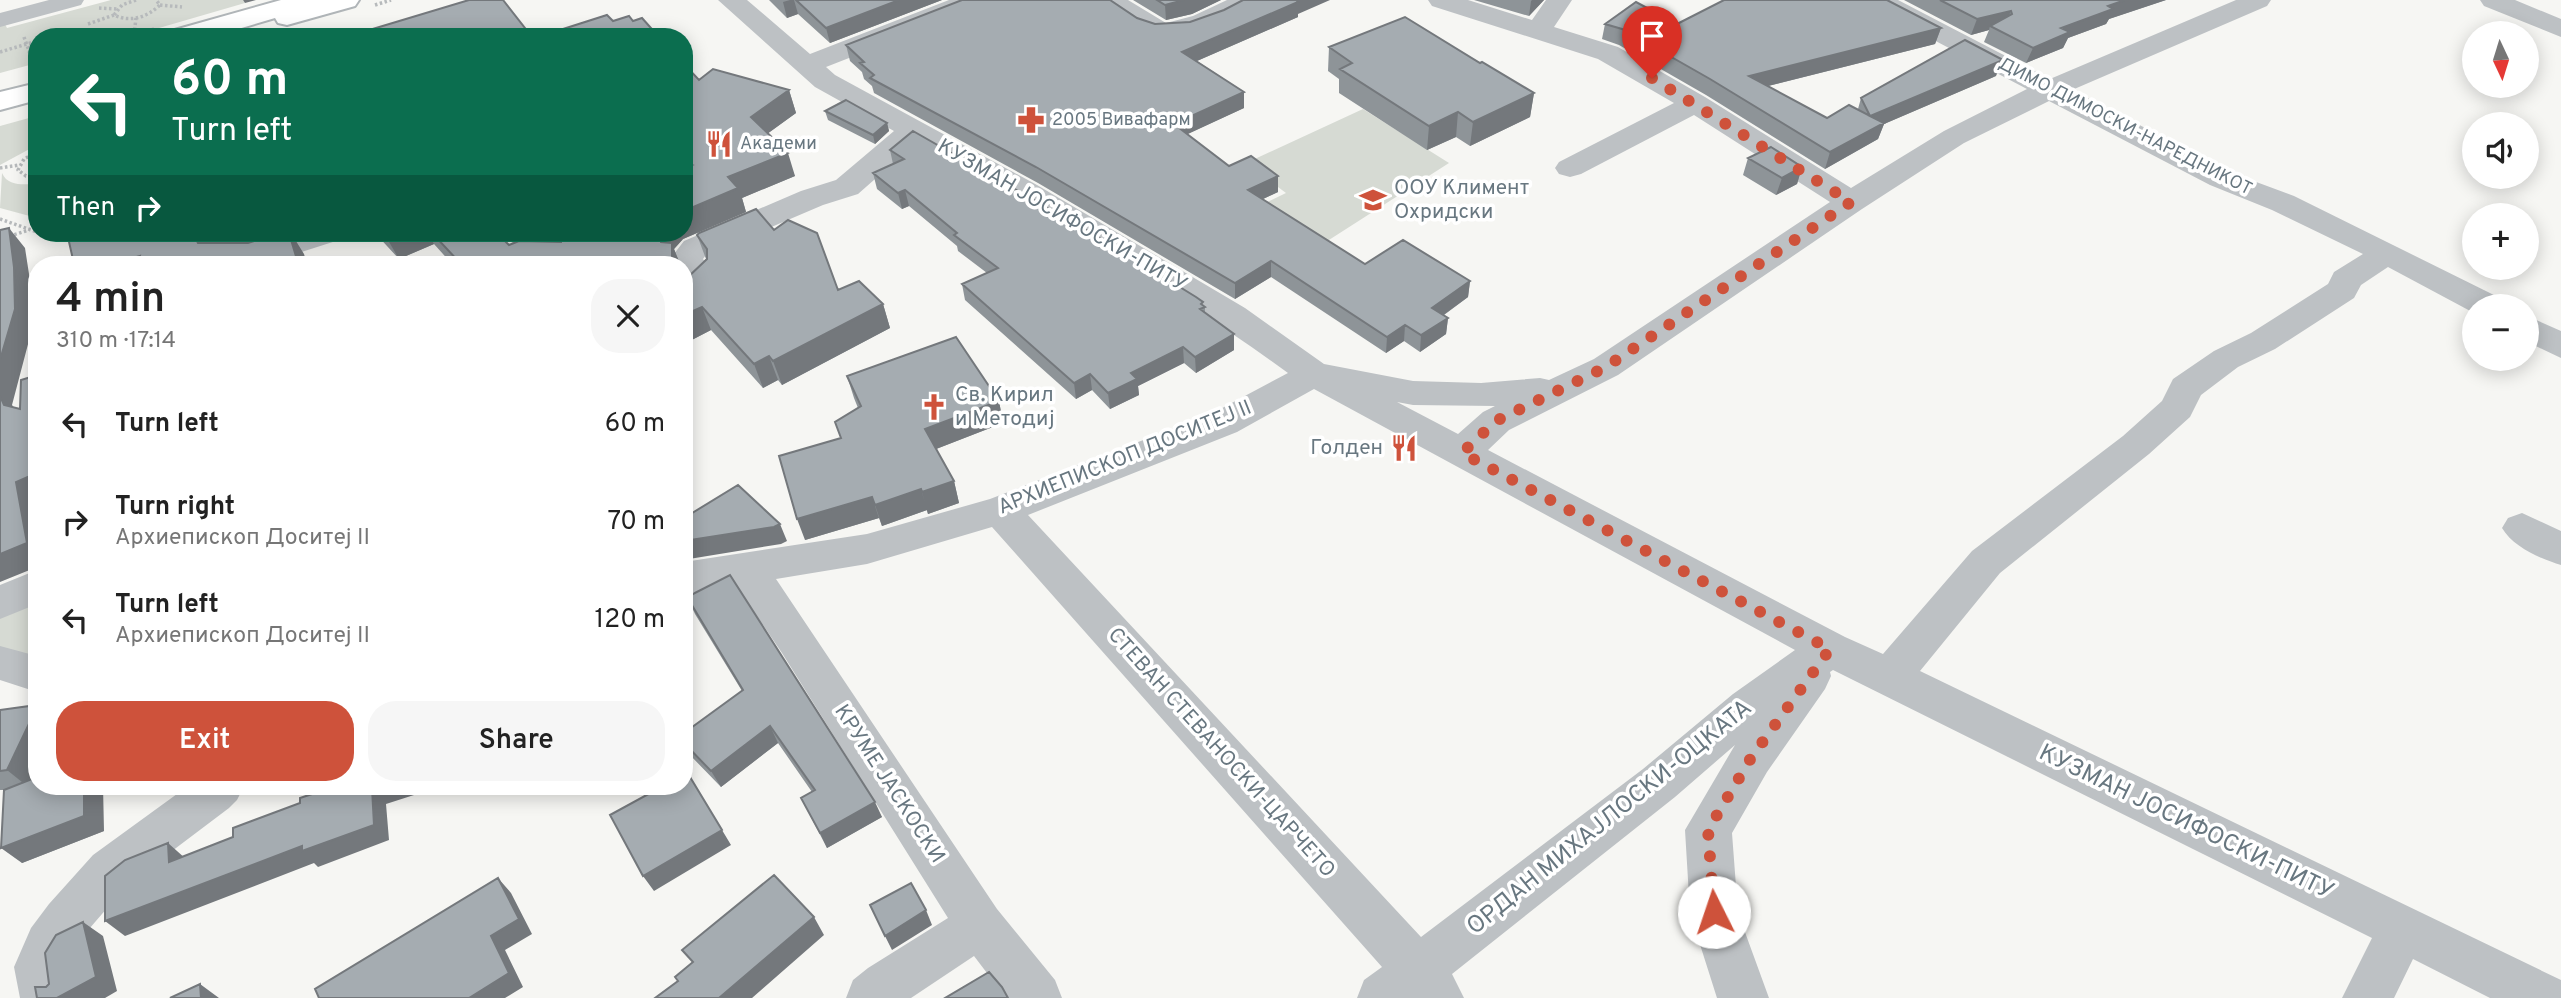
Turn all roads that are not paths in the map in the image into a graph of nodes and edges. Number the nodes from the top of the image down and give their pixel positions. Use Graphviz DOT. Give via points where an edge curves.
graph roads {
  1 [pos="73,0"];
  2 [pos="310,0"];
  3 [pos="346,0"];
  4 [pos="732,0"];
  5 [pos="973,0"];
  6 [pos="1111,0"];
  7 [pos="1248,0"];
  8 [pos="1441,0"];
  9 [pos="1559,0"];
  10 [pos="1878,0"];
  11 [pos="2258,0"];
  12 [pos="2493,0"];
  13 [pos="9,18"];
  14 [pos="212,28"];
  15 [pos="251,28"];
  16 [pos="2561,29"];
  17 [pos="1538,31"];
  18 [pos="806,65"];
  19 [pos="28,80"];
  20 [pos="0,89"];
  21 [pos="2050,89"];
  22 [pos="28,93"];
  23 [pos="0,101"];
  24 [pos="1695,103"];
  25 [pos="914,129"];
  26 [pos="1570,168"];
  27 [pos="1851,202"];
  28 [pos="300,242"];
  29 [pos="528,242"];
  30 [pos="2388,253"];
  31 [pos="256,256"];
  32 [pos="545,256"];
  33 [pos="688,256"];
  34 [pos="693,269"];
  35 [pos="693,284"];
  36 [pos="2465,294"];
  37 [pos="2539,334"];
  38 [pos="2561,346"];
  39 [pos="1314,374"];
  40 [pos="1563,388"];
  41 [pos="1462,453"];
  42 [pos="1000,510"];
  43 [pos="2522,528"];
  44 [pos="2561,550"];
  45 [pos="745,567"];
  46 [pos="693,576"];
  47 [pos="28,590"];
  48 [pos="0,603"];
  49 [pos="1830,649"];
  50 [pos="0,663"];
  51 [pos="28,671"];
  52 [pos="1890,676"];
  53 [pos="212,795"];
  54 [pos="980,925"];
  55 [pos="2402,931"];
  56 [pos="1429,984"];
  57 [pos="44,995"];
  58 [pos="871,998"];
  59 [pos="1037,998"];
  60 [pos="1382,998"];
  61 [pos="1744,998"];
  62 [pos="2367,998"];
  63 [pos="2543,998"];
  1 -- 13 [label="street"];
  2 -- 14 [label="main road"];
  3 -- 15 [label="main road"];
  4 -- 18 [label="street, КУЗМАН ЈОСИФОСКИ-ПИТУ"];
  5 -- 18 [label="street"];
  6 -- 7 [label="street" via="1155,29 1168,32"];
  8 -- 17 [label="street"];
  9 -- 17 [label="street"];
  10 -- 21 [label="street, ДИМО ДИМОСКИ-НАРЕДНИКОТ"];
  11 -- 21 [label="street"];
  12 -- 16 [label="street"];
  17 -- 24 [label="street" via="1608,53"];
  18 -- 25 [label="street, КУЗМАН ЈОСИФОСКИ-ПИТУ" via="825,81"];
  19 -- 20 [label="main road"];
  21 -- 27 [label="street" via="1954,137"];
  21 -- 30 [label="street, ДИМО ДИМОСКИ-НАРЕДНИКОТ" via="2221,179"];
  22 -- 23 [label="main road"];
  24 -- 26 [label="street"];
  24 -- 27 [label="street"];
  25 -- 33 [label="street" via="847,187 695,248"];
  25 -- 39 [label="street, КУЗМАН ЈОСИФОСКИ-ПИТУ" via="1233,316"];
  27 -- 40 [label="street" via="1606,367"];
  28 -- 31 [label="street"];
  29 -- 32 [label="street"];
  30 -- 36 [label="street, ДИМО ДИМОСКИ-НАРЕДНИКОТ"];
  30 -- 52 [label="street" via="2346,279 2342,290 2186,388 2177,408 2136,445 1986,562"];
  34 -- 35 [label="street" via="697,274"];
  37 -- 38 [label="street"];
  39 -- 40 [label="street" via="1413,393 1482,395"];
  39 -- 41 [label="street, КУЗМАН ЈОСИФОСКИ-ПИТУ"];
  39 -- 42 [label="street, АРХИЕПИСКОП ДОСИТЕЈ II" via="1224,423"];
  40 -- 41 [label="street" via="1496,421"];
  41 -- 49 [label="street, КУЗМАН ЈОСИФОСКИ-ПИТУ"];
  42 -- 45 [label="street, АРХИЕПИСКОП ДОСИТЕЈ II" via="867,549"];
  42 -- 56 [label="street, СТЕВАН СТЕВАНОСКИ-ЦАРЧЕТО"];
  43 -- 44 [label="street"];
  45 -- 46 [label="street, АРХИЕПИСКОП ДОСИТЕЈ II"];
  45 -- 54 [label="street, КРУМЕ ЈАСКОСКИ"];
  47 -- 48 [label="street"];
  49 -- 52 [label="street, КУЗМАН ЈОСИФОСКИ-ПИТУ"];
  49 -- 56 [label="street, ОРДАН МИХАЈЛОСКИ-ОЦКАТА" via="1748,707"];
  49 -- 61 [label="street, ОРДАН МИХАЈЛОСКИ-ОЦКАТА" via="1751,758 1708,830 1714,912"];
  50 -- 51 [label="street"];
  52 -- 55 [label="street, КУЗМАН ЈОСИФОСКИ-ПИТУ"];
  53 -- 57 [label="street" via="110,870 66,920 48,945 40,967"];
  54 -- 58 [label="street"];
  54 -- 59 [label="street, КРУМЕ ЈАСКОСКИ"];
  55 -- 62 [label="street"];
  55 -- 63 [label="street, КУЗМАН ЈОСИФОСКИ-ПИТУ"];
  56 -- 60 [label="street, ОРДАН МИХАЈЛОСКИ-ОЦКАТА"];
}
